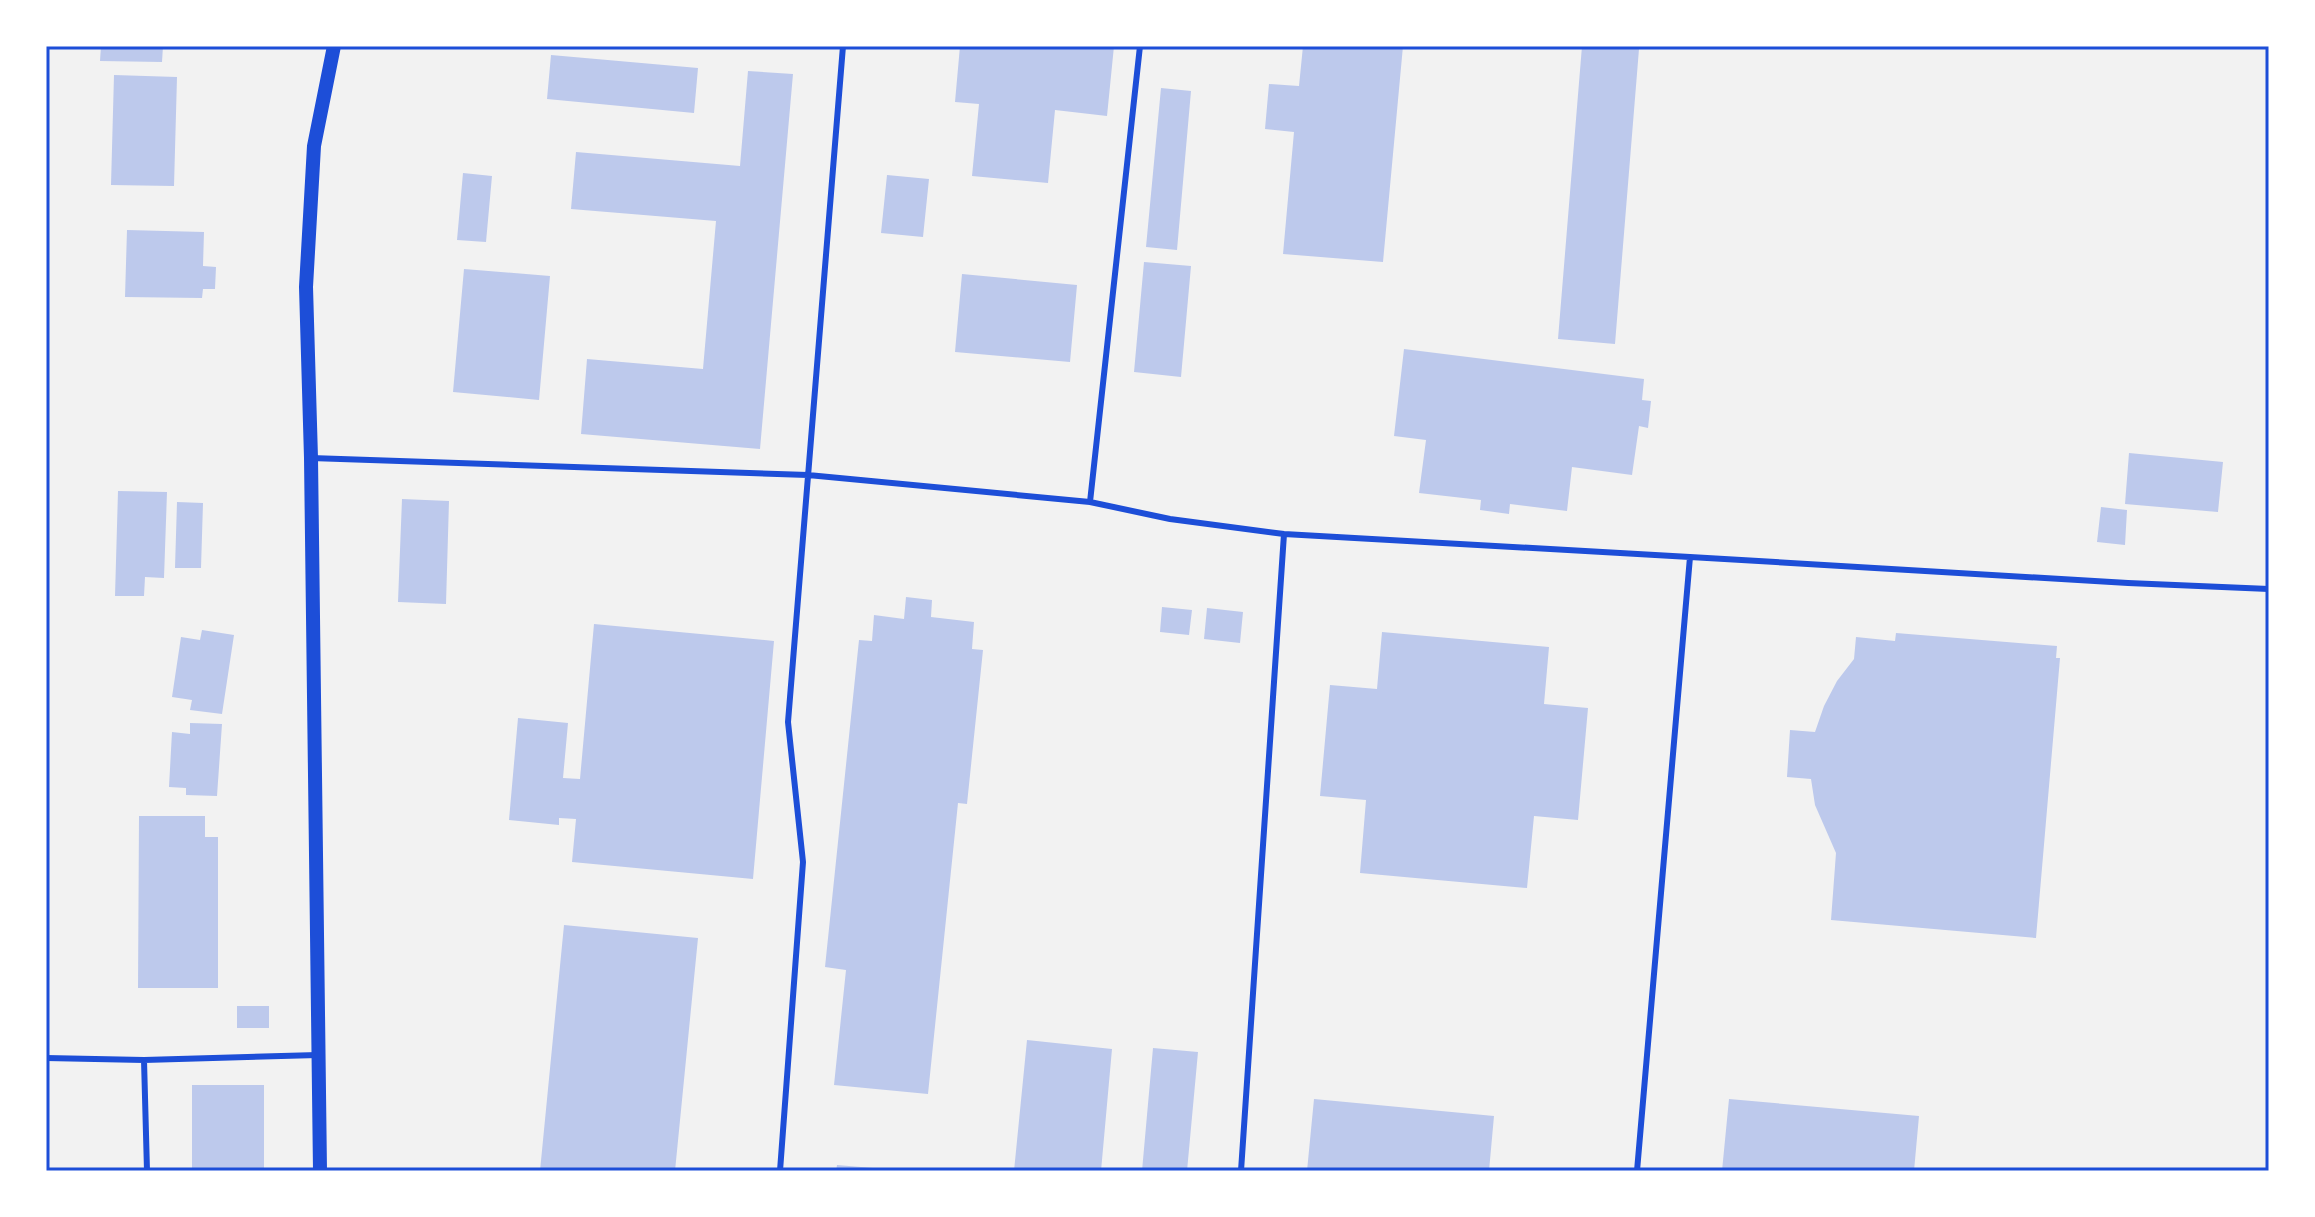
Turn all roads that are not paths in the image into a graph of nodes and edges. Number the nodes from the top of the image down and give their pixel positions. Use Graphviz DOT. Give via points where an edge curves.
graph roads {
  1 [pos="334,46"];
  2 [pos="843,46"];
  3 [pos="1140,46"];
  4 [pos="311,458"];
  5 [pos="808,475"];
  6 [pos="1090,502"];
  7 [pos="1284,534"];
  8 [pos="1690,557"];
  9 [pos="2269,589"];
  10 [pos="318,1055"];
  11 [pos="46,1058"];
  12 [pos="144,1060"];
  13 [pos="147,1171"];
  14 [pos="320,1171"];
  15 [pos="780,1171"];
  16 [pos="1241,1171"];
  17 [pos="1637,1171"];
  1 -- 4 [label="street" via="314,146 306,287"];
  2 -- 5 [label="lane"];
  3 -- 6 [label="lane"];
  4 -- 5 [label="lane"];
  4 -- 10 [label="street"];
  5 -- 6 [label="lane"];
  5 -- 15 [label="lane" via="788,722 803,862"];
  6 -- 7 [label="lane"];
  7 -- 8 [label="lane"];
  7 -- 16 [label="lane"];
  8 -- 9 [label="lane"];
  8 -- 17 [label="lane"];
  10 -- 12 [label="lane"];
  10 -- 14 [label="street"];
  11 -- 12 [label="lane"];
  12 -- 13 [label="lane"];
}
